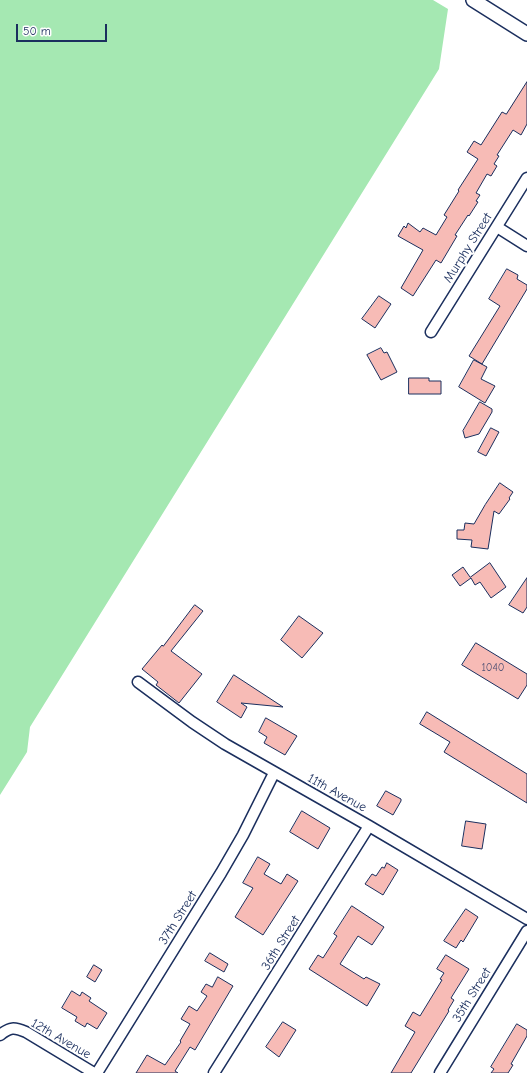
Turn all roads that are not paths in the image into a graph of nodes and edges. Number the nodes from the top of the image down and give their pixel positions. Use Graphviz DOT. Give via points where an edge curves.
graph roads {
  1 [pos="473,0"];
  2 [pos="527,34"];
  3 [pos="527,178"];
  4 [pos="497,227"];
  5 [pos="527,246"];
  6 [pos="431,332"];
  7 [pos="138,682"];
  8 [pos="274,773"];
  9 [pos="369,826"];
  10 [pos="527,919"];
  11 [pos="527,931"];
  12 [pos="0,1035"];
  13 [pos="95,1073"];
  14 [pos="214,1073"];
  15 [pos="440,1073"];
  1 -- 2 [label="street"];
  3 -- 4 [label="street, Murphy Street"];
  4 -- 5 [label="street"];
  4 -- 6 [label="street, Murphy Street"];
  7 -- 8 [label="street, 11th Avenue" via="198,727"];
  8 -- 9 [label="street, 11th Avenue"];
  8 -- 13 [label="street, 37th Street" via="221,873"];
  9 -- 10 [label="street, 11th Avenue"];
  9 -- 14 [label="street, 36th Street"];
  11 -- 15 [label="street, 35th Street"];
  12 -- 13 [label="street, 12th Avenue" via="15,1028 26,1032"];
}
